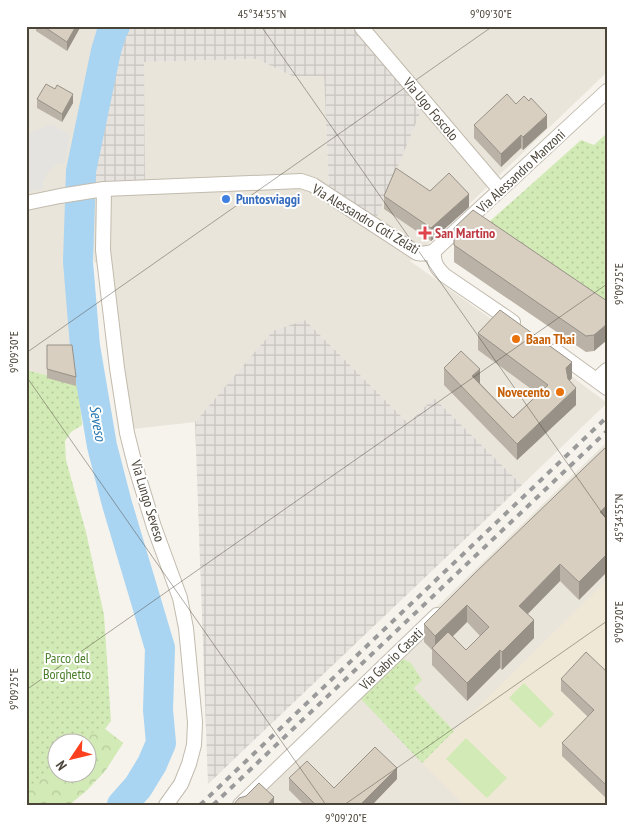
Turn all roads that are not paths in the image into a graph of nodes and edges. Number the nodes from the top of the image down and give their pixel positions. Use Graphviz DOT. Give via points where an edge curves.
graph roads {
  1 [pos="362,28"];
  2 [pos="607,91"];
  3 [pos="99,190"];
  4 [pos="500,190"];
  5 [pos="26,203"];
  6 [pos="434,251"];
  7 [pos="525,330"];
  8 [pos="542,341"];
  9 [pos="603,379"];
  10 [pos="449,603"];
  11 [pos="166,805"];
  12 [pos="240,805"];
  1 -- 4 [label="street, Via Ugo Foscolo"];
  2 -- 4 [label="street, Via Alessandro Manzoni"];
  3 -- 5 [label="street, Via Alessandro Coti Zelati"];
  3 -- 6 [label="street, Via Alessandro Coti Zelati" via="301,181 313,185 417,253"];
  3 -- 11 [label="street, Via Lungo Seveso" via="103,250 127,433 154,527 180,598 186,628 195,722 194,745 181,784"];
  4 -- 6 [label="street, Via Alessandro Manzoni"];
  6 -- 7 [label="street, Via Alessandro Coti Zelati" via="434,264 444,275"];
  8 -- 9 [label="street"];
  10 -- 12 [label="street, Via Gabrio Casati"];
}
